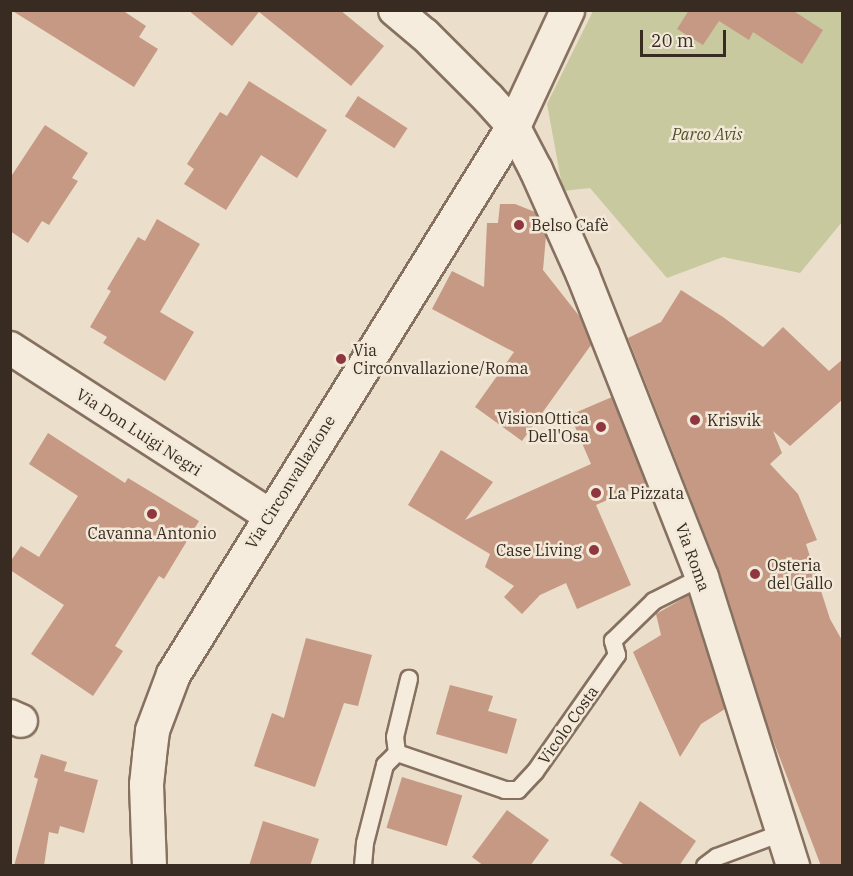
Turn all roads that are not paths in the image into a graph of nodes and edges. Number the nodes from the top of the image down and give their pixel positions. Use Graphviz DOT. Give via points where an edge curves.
graph roads {
  1 [pos="395,10"];
  2 [pos="567,10"];
  3 [pos="513,126"];
  4 [pos="10,348"];
  5 [pos="269,515"];
  6 [pos="702,577"];
  7 [pos="409,679"];
  8 [pos="397,753"];
  9 [pos="782,833"];
  10 [pos="149,866"];
  11 [pos="363,866"];
  12 [pos="705,866"];
  13 [pos="794,866"];
  1 -- 3 [label="street, Via Roma" via="456,64"];
  2 -- 3 [label="street, Via Circonvallazione"];
  3 -- 5 [label="street, Via Circonvallazione"];
  3 -- 6 [label="street, Via Roma" via="576,259"];
  4 -- 5 [label="street, Via Don Luigi Negri"];
  5 -- 10 [label="street, Via Circonvallazione" via="178,664 161,701 152,730 146,784"];
  6 -- 8 [label="lane, Vicolo Costa" via="654,601 613,641 617,655 535,772 518,790 505,790"];
  6 -- 9 [label="street, Via Roma"];
  7 -- 8 [label="lane" via="395,737"];
  8 -- 11 [label="lane" via="385,765"];
  9 -- 12 [label="lane" via="717,857"];
  9 -- 13 [label="street, Via Roma"];
}
